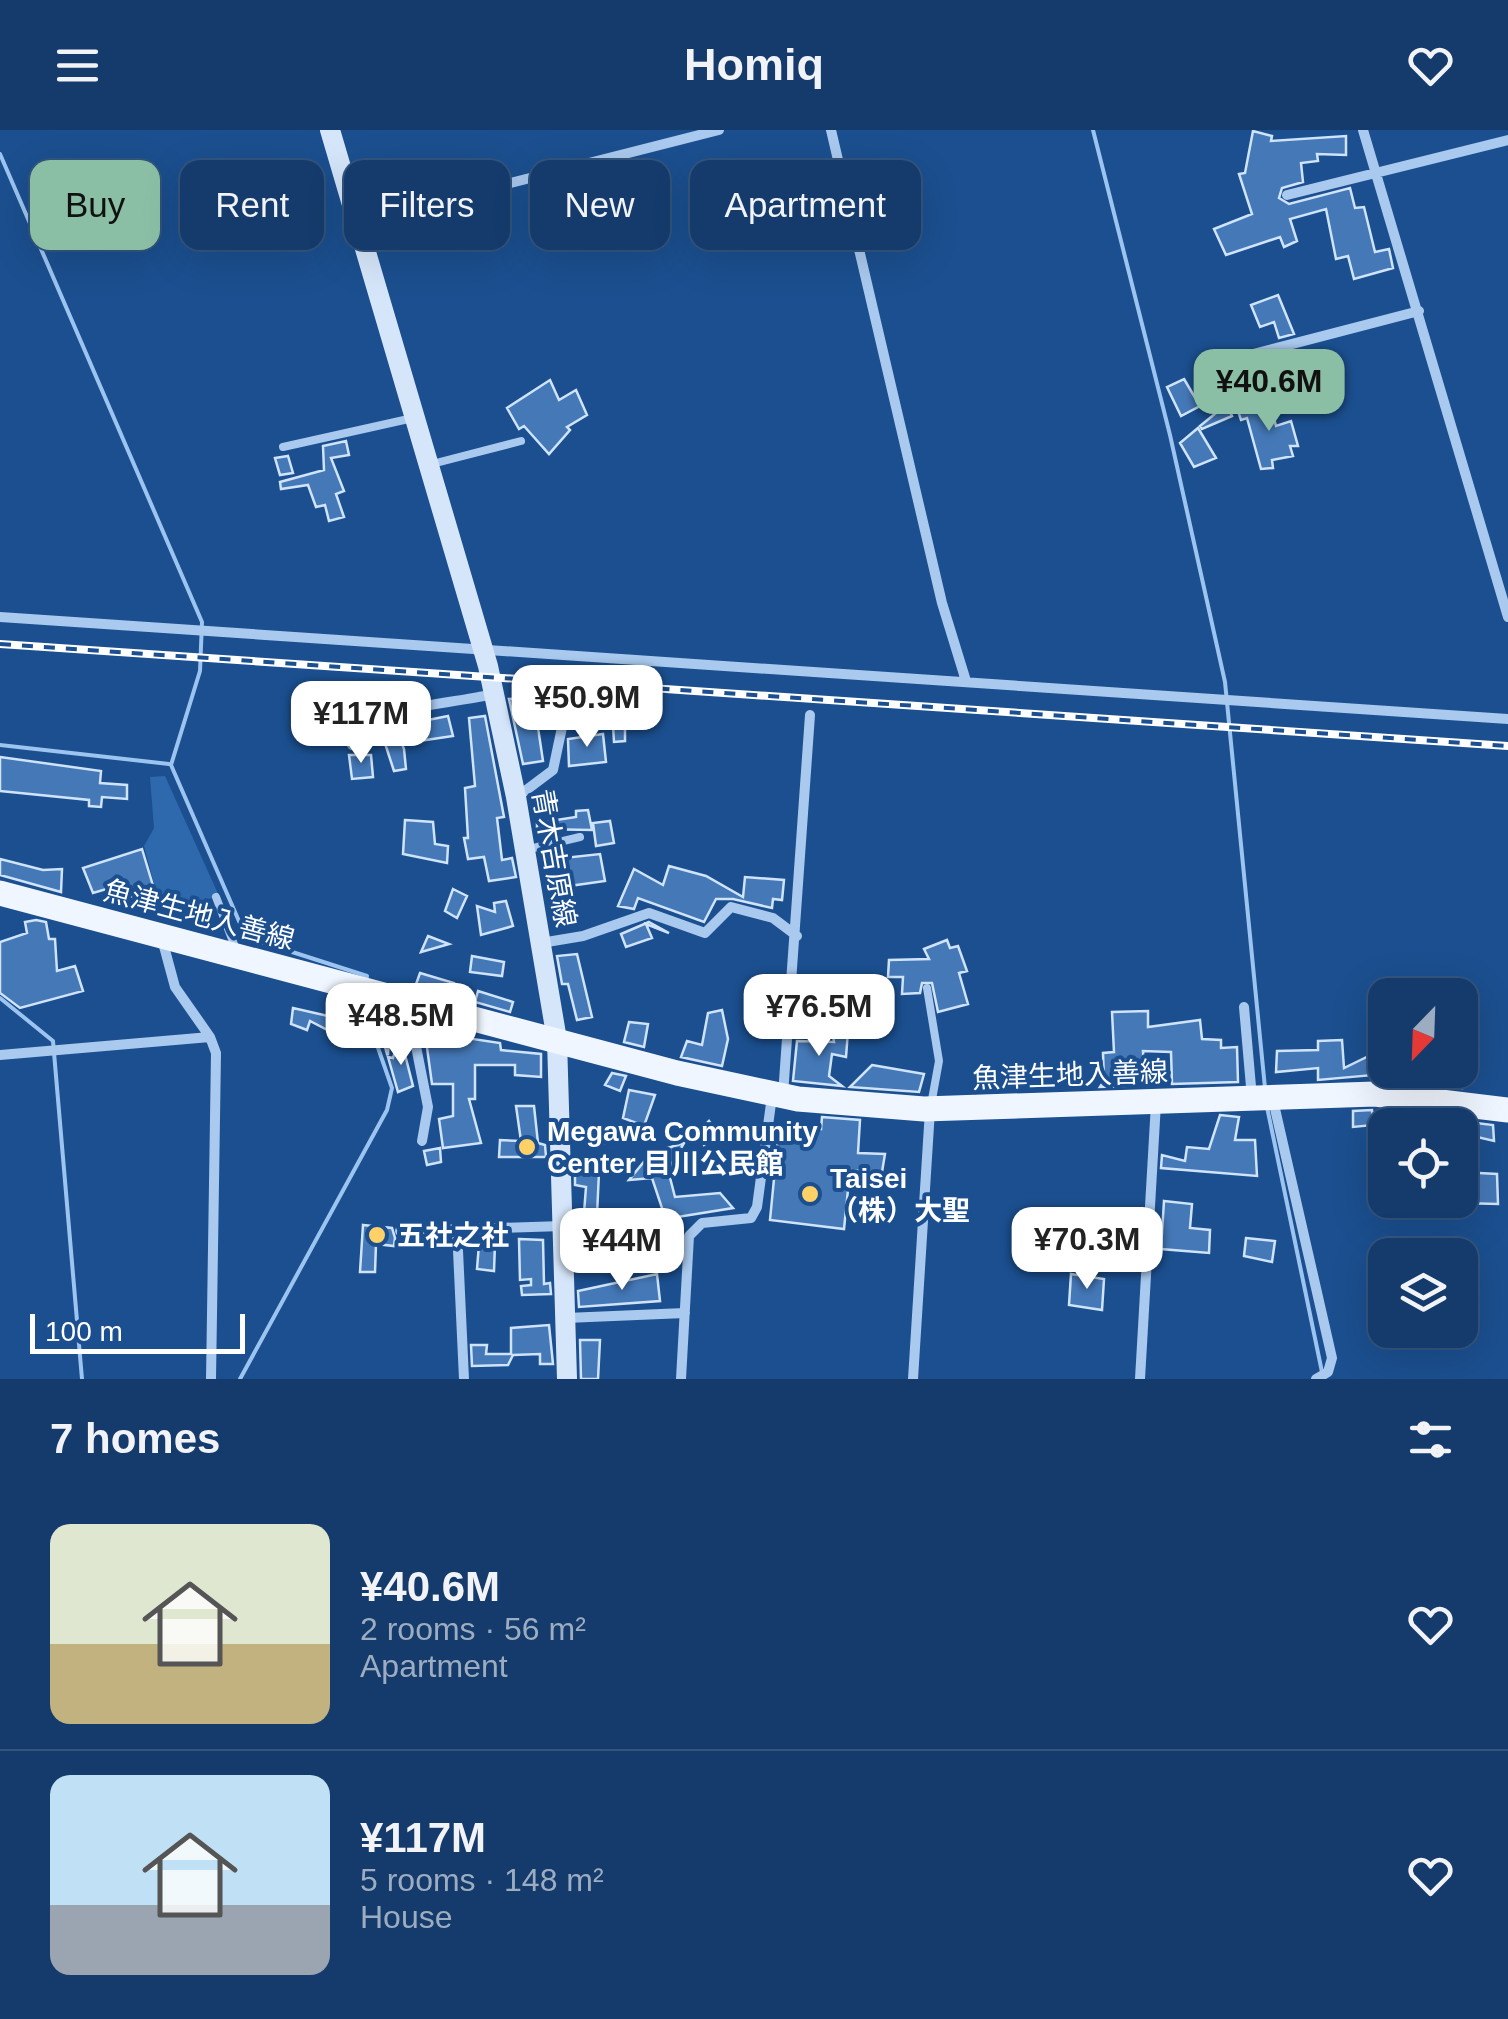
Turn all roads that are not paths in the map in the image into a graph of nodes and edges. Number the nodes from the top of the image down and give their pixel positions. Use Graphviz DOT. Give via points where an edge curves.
graph roads {
  1 [pos="330,130"];
  2 [pos="719,130"];
  3 [pos="831,130"];
  4 [pos="1362,130"];
  5 [pos="1508,140"];
  6 [pos="1378,171"];
  7 [pos="344,180"];
  8 [pos="510,183"];
  9 [pos="1287,195"];
  10 [pos="364,250"];
  11 [pos="1418,311"];
  12 [pos="1215,364"];
  13 [pos="413,418"];
  14 [pos="521,440"];
  15 [pos="283,447"];
  16 [pos="427,466"];
  17 [pos="0,617"];
  18 [pos="1508,618"];
  19 [pos="482,649"];
  20 [pos="966,681"];
  21 [pos="495,694"];
  22 [pos="810,714"];
  23 [pos="564,718"];
  24 [pos="1508,719"];
  25 [pos="352,745"];
  26 [pos="516,798"];
  27 [pos="580,837"];
  28 [pos="525,850"];
  29 [pos="0,894"];
  30 [pos="216,897"];
  31 [pos="162,936"];
  32 [pos="796,936"];
  33 [pos="541,943"];
  34 [pos="238,956"];
  35 [pos="926,988"];
  36 [pos="406,1000"];
  37 [pos="1244,1006"];
  38 [pos="210,1037"];
  39 [pos="557,1040"];
  40 [pos="0,1055"];
  41 [pos="778,1095"];
  42 [pos="1263,1099"];
  43 [pos="1156,1102"];
  44 [pos="930,1109"];
  45 [pos="1508,1110"];
  46 [pos="422,1141"];
  47 [pos="564,1226"];
  48 [pos="456,1229"];
  49 [pos="400,1231"];
  50 [pos="685,1313"];
  51 [pos="566,1318"];
  52 [pos="211,1379"];
  53 [pos="464,1379"];
  54 [pos="567,1379"];
  55 [pos="680,1379"];
  56 [pos="913,1379"];
  57 [pos="1140,1379"];
  58 [pos="1316,1379"];
  1 -- 7 [label="main road, 青木吉原線"];
  2 -- 8 [label="street"];
  3 -- 20 [label="street"];
  4 -- 6 [label="street"];
  5 -- 6 [label="street"];
  6 -- 9 [label="street"];
  6 -- 11 [label="street"];
  10 -- 13 [label="main road, 青木吉原線"];
  11 -- 12 [label="street"];
  11 -- 18 [label="street"];
  13 -- 15 [label="lane"];
  13 -- 16 [label="main road, 青木吉原線"];
  14 -- 16 [label="lane"];
  16 -- 19 [label="main road, 青木吉原線"];
  17 -- 19 [label="street"];
  19 -- 20 [label="street"];
  19 -- 21 [label="main road, 青木吉原線"];
  20 -- 24 [label="street"];
  21 -- 25 [label="street" via="384,711 364,722"];
  21 -- 26 [label="main road, 青木吉原線"];
  22 -- 32 [label="street"];
  23 -- 26 [label="street" via="553,770"];
  26 -- 28 [label="main road, 青木吉原線"];
  27 -- 28 [label="lane"];
  28 -- 33 [label="main road, 青木吉原線"];
  29 -- 31 [label="main road, 魚津生地入善線"];
  30 -- 34 [label="lane"];
  31 -- 34 [label="main road, 魚津生地入善線"];
  31 -- 38 [label="street" via="175,987"];
  32 -- 33 [label="street" via="773,918 731,907 705,933 649,913"];
  32 -- 41 [label="street"];
  33 -- 39 [label="main road, 青木吉原線"];
  34 -- 36 [label="main road, 魚津生地入善線"];
  35 -- 44 [label="lane" via="939,1061"];
  36 -- 39 [label="main road, 魚津生地入善線"];
  36 -- 46 [label="street" via="428,1108"];
  37 -- 42 [label="street"];
  38 -- 40 [label="street"];
  38 -- 52 [label="street" via="216,1074"];
  39 -- 41 [label="main road, 魚津生地入善線"];
  39 -- 47 [label="main road, 青木吉原線"];
  41 -- 44 [label="main road, 魚津生地入善線"];
  41 -- 50 [label="street" via="751,1218 702,1223 689,1236"];
  42 -- 43 [label="main road, 魚津生地入善線"];
  42 -- 45 [label="main road, 魚津生地入善線" via="1375,1094"];
  42 -- 58 [label="street" via="1332,1358 1328,1372"];
  43 -- 44 [label="main road, 魚津生地入善線"];
  43 -- 57 [label="street"];
  44 -- 56 [label="street"];
  47 -- 48 [label="street"];
  47 -- 51 [label="main road, 青木吉原線"];
  48 -- 49 [label="street"];
  48 -- 53 [label="street"];
  50 -- 51 [label="street"];
  50 -- 55 [label="street"];
  51 -- 54 [label="main road, 青木吉原線"];
}
